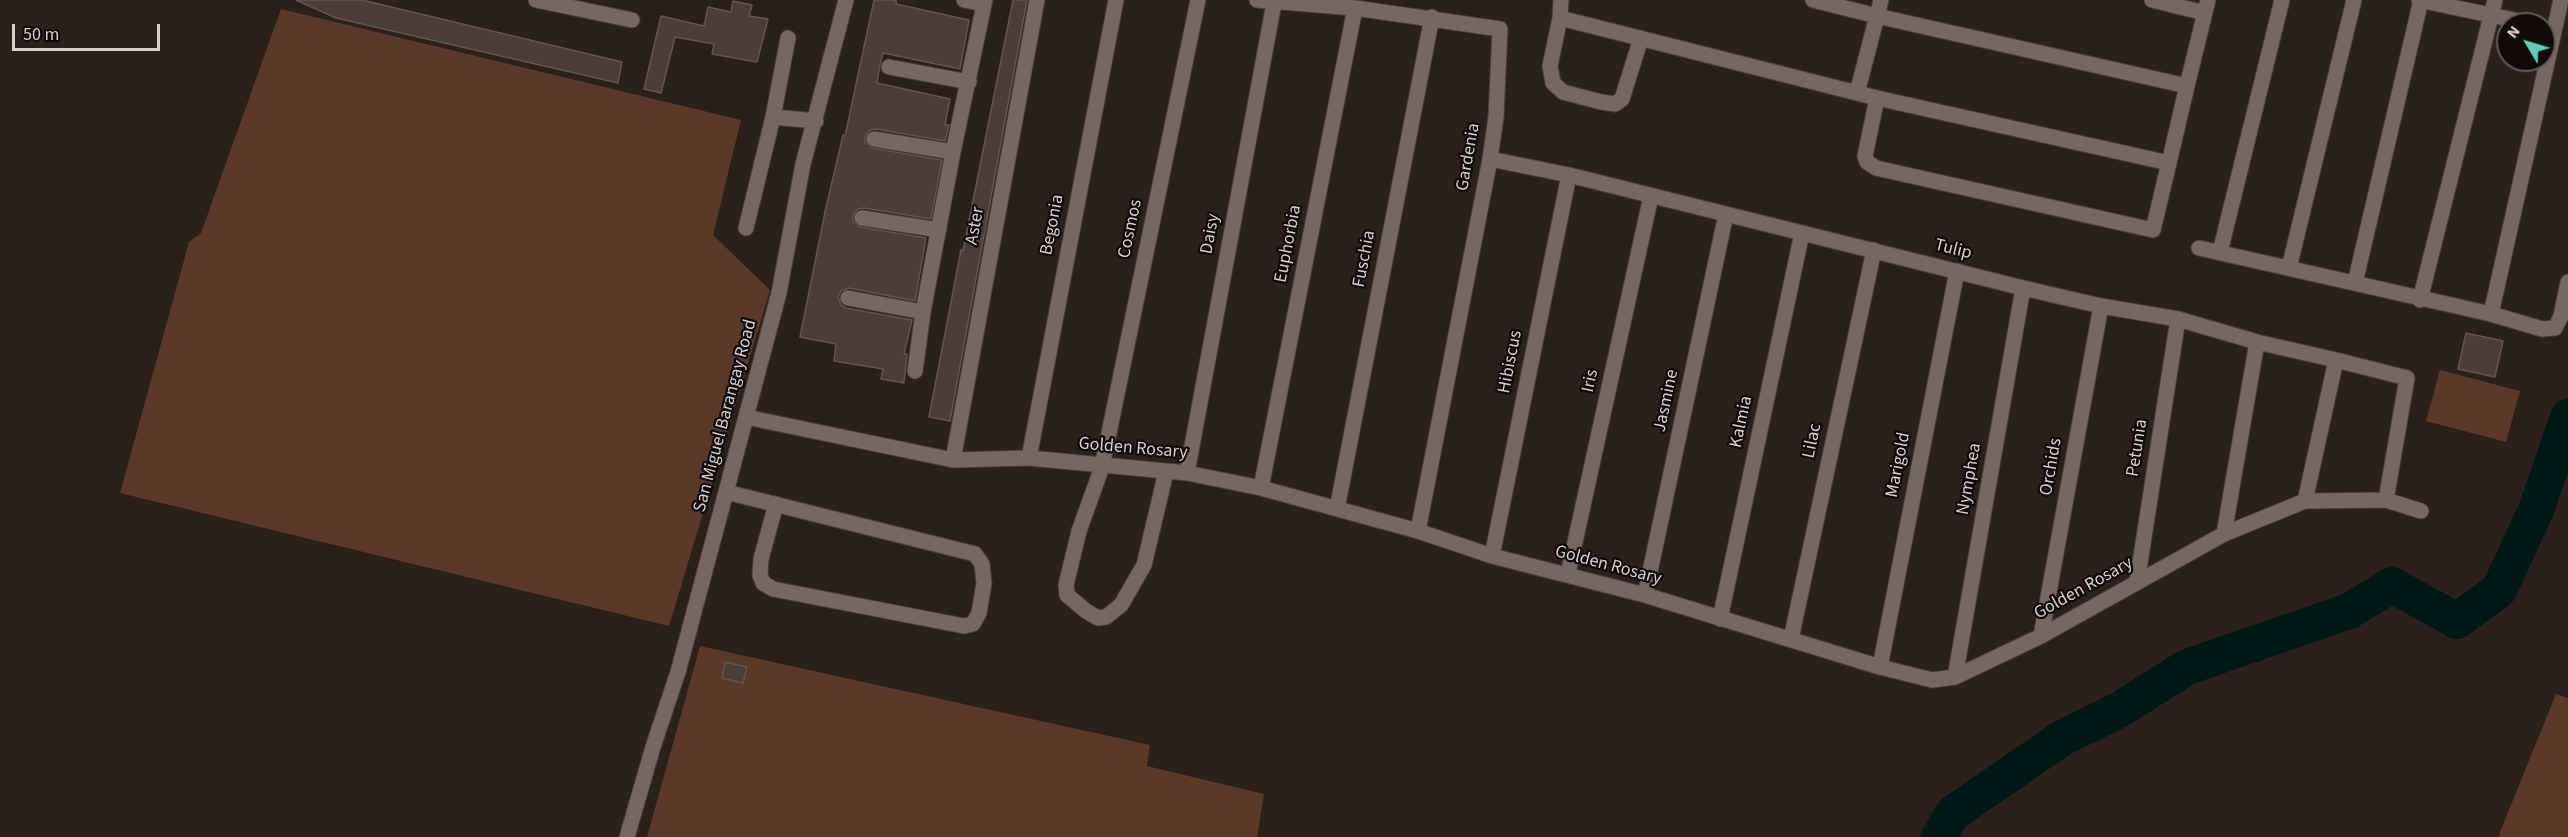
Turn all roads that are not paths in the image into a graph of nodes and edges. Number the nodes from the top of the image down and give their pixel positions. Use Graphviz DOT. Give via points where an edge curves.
graph roads {
  1 [pos="536,0"];
  2 [pos="846,0"];
  3 [pos="964,0"];
  4 [pos="1036,0"];
  5 [pos="1116,0"];
  6 [pos="1198,0"];
  7 [pos="1257,0"];
  8 [pos="1561,0"];
  9 [pos="1812,0"];
  10 [pos="1881,0"];
  11 [pos="2152,0"];
  12 [pos="2282,0"];
  13 [pos="2354,0"];
  14 [pos="2420,0"];
  15 [pos="2561,0"];
  16 [pos="985,2"];
  17 [pos="1274,3"];
  18 [pos="2206,6"];
  19 [pos="2493,7"];
  20 [pos="1355,8"];
  21 [pos="1877,16"];
  22 [pos="1432,17"];
  23 [pos="1560,18"];
  24 [pos="632,20"];
  25 [pos="2556,24"];
  26 [pos="788,38"];
  27 [pos="1641,38"];
  28 [pos="890,66"];
  29 [pos="2545,72"];
  30 [pos="969,82"];
  31 [pos="2187,86"];
  32 [pos="1857,93"];
  33 [pos="1877,98"];
  34 [pos="773,117"];
  35 [pos="816,121"];
  36 [pos="874,138"];
  37 [pos="953,152"];
  38 [pos="1490,159"];
  39 [pos="2169,163"];
  40 [pos="1569,175"];
  41 [pos="1651,196"];
  42 [pos="1726,214"];
  43 [pos="862,218"];
  44 [pos="746,228"];
  45 [pos="939,230"];
  46 [pos="1802,233"];
  47 [pos="2199,248"];
  48 [pos="1874,250"];
  49 [pos="2220,252"];
  50 [pos="2289,268"];
  51 [pos="1957,271"];
  52 [pos="2568,282"];
  53 [pos="2355,283"];
  54 [pos="2024,288"];
  55 [pos="848,298"];
  56 [pos="2420,300"];
  57 [pos="2101,306"];
  58 [pos="923,312"];
  59 [pos="2491,314"];
  60 [pos="2178,319"];
  61 [pos="2257,342"];
  62 [pos="2336,360"];
  63 [pos="915,371"];
  64 [pos="746,417"];
  65 [pos="1029,458"];
  66 [pos="954,460"];
  67 [pos="1102,467"];
  68 [pos="1166,472"];
  69 [pos="1187,473"];
  70 [pos="1261,488"];
  71 [pos="726,492"];
  72 [pos="2386,500"];
  73 [pos="2305,501"];
  74 [pos="776,504"];
  75 [pos="1337,509"];
  76 [pos="2421,511"];
  77 [pos="1418,531"];
  78 [pos="2224,534"];
  79 [pos="1492,556"];
  80 [pos="1568,574"];
  81 [pos="2137,582"];
  82 [pos="1645,595"];
  83 [pos="1720,619"];
  84 [pos="2042,636"];
  85 [pos="1791,639"];
  86 [pos="1880,667"];
  87 [pos="1955,678"];
  88 [pos="627,837"];
  1 -- 24 [label="street"];
  2 -- 35 [label="street, San Miguel Barangay Road"];
  3 -- 16 [label="street"];
  4 -- 66 [label="street, Aster"];
  5 -- 65 [label="street, Begonia"];
  6 -- 67 [label="street, Cosmos"];
  7 -- 17 [label="street, Gardenia"];
  8 -- 23 [label="street"];
  9 -- 21 [label="street"];
  10 -- 21 [label="street"];
  11 -- 18 [label="street"];
  12 -- 49 [label="street"];
  13 -- 50 [label="street"];
  14 -- 19 [label="street"];
  14 -- 53 [label="street"];
  15 -- 25 [label="street"];
  16 -- 30 [label="street"];
  17 -- 20 [label="street, Gardenia"];
  17 -- 69 [label="street, Daisy"];
  18 -- 31 [label="street"];
  19 -- 56 [label="street"];
  20 -- 22 [label="street, Gardenia"];
  20 -- 70 [label="street, Euphorbia"];
  21 -- 31 [label="street"];
  21 -- 32 [label="street"];
  22 -- 38 [label="street, Gardenia" via="1500,29"];
  22 -- 75 [label="street, Fuschia"];
  23 -- 27 [label="street"];
  23 -- 27 [label="street" via="1550,66 1552,83 1563,92 1601,102 1615,104 1622,99"];
  26 -- 34 [label="street"];
  27 -- 32 [label="street"];
  28 -- 30 [label="street"];
  29 -- 59 [label="street"];
  30 -- 37 [label="street"];
  31 -- 39 [label="street"];
  32 -- 33 [label="street"];
  33 -- 39 [label="street"];
  33 -- 39 [label="street" via="1865,156 1876,168 2141,228 2153,230"];
  34 -- 35 [label="street"];
  34 -- 44 [label="street"];
  35 -- 64 [label="street, San Miguel Barangay Road" via="779,293"];
  36 -- 37 [label="street"];
  37 -- 45 [label="street"];
  38 -- 40 [label="street, Tulip"];
  38 -- 77 [label="street, Gardenia"];
  40 -- 41 [label="street, Tulip"];
  40 -- 79 [label="street, Hibiscus"];
  41 -- 42 [label="street, Tulip"];
  41 -- 80 [label="street, Iris"];
  42 -- 46 [label="street, Tulip"];
  42 -- 82 [label="street, Jasmine"];
  43 -- 45 [label="street"];
  45 -- 58 [label="street"];
  46 -- 48 [label="street, Tulip"];
  46 -- 83 [label="street, Kalmia"];
  47 -- 49 [label="street"];
  48 -- 51 [label="street, Tulip"];
  48 -- 85 [label="street, Lilac"];
  49 -- 50 [label="street"];
  50 -- 53 [label="street"];
  51 -- 54 [label="street, Tulip"];
  51 -- 86 [label="street, Marigold"];
  52 -- 59 [label="street" via="2555,328 2542,329"];
  53 -- 56 [label="street"];
  54 -- 57 [label="street, Tulip"];
  54 -- 87 [label="street, Nymphea"];
  55 -- 58 [label="street"];
  56 -- 59 [label="street"];
  57 -- 60 [label="street, Tulip"];
  57 -- 84 [label="street, Orchids"];
  58 -- 63 [label="street"];
  60 -- 61 [label="street, Tulip"];
  60 -- 81 [label="street, Petunia"];
  61 -- 62 [label="street, Tulip"];
  61 -- 78 [label="street"];
  62 -- 72 [label="street, Tulip" via="2406,378"];
  62 -- 73 [label="street"];
  64 -- 66 [label="street, Golden Rosary"];
  64 -- 71 [label="street, San Miguel Barangay Road"];
  65 -- 66 [label="street, Golden Rosary"];
  65 -- 67 [label="street, Golden Rosary"];
  67 -- 68 [label="street, Golden Rosary"];
  67 -- 68 [label="street, Cosmos" via="1078,531 1066,585 1067,595 1098,618 1113,613 1121,605 1144,565"];
  68 -- 69 [label="street, Golden Rosary"];
  69 -- 70 [label="street, Golden Rosary"];
  70 -- 75 [label="street, Golden Rosary"];
  71 -- 74 [label="street"];
  71 -- 88 [label="street, San Miguel Barangay Road" via="678,672"];
  72 -- 73 [label="street, Golden Rosary"];
  72 -- 76 [label="street, Golden Rosary"];
  73 -- 78 [label="street, Golden Rosary"];
  74 -- 74 [label="street" via="975,554 982,564 984,583 973,624 964,626 773,589 763,583 761,559"];
  75 -- 77 [label="street, Golden Rosary"];
  77 -- 79 [label="street, Golden Rosary"];
  78 -- 81 [label="street, Golden Rosary"];
  79 -- 80 [label="street, Golden Rosary"];
  80 -- 82 [label="street, Golden Rosary"];
  81 -- 84 [label="street, Golden Rosary"];
  82 -- 83 [label="street, Golden Rosary"];
  83 -- 85 [label="street, Golden Rosary"];
  84 -- 87 [label="street, Golden Rosary"];
  85 -- 86 [label="street, Golden Rosary"];
  86 -- 87 [label="street, Golden Rosary" via="1932,680"];
}
